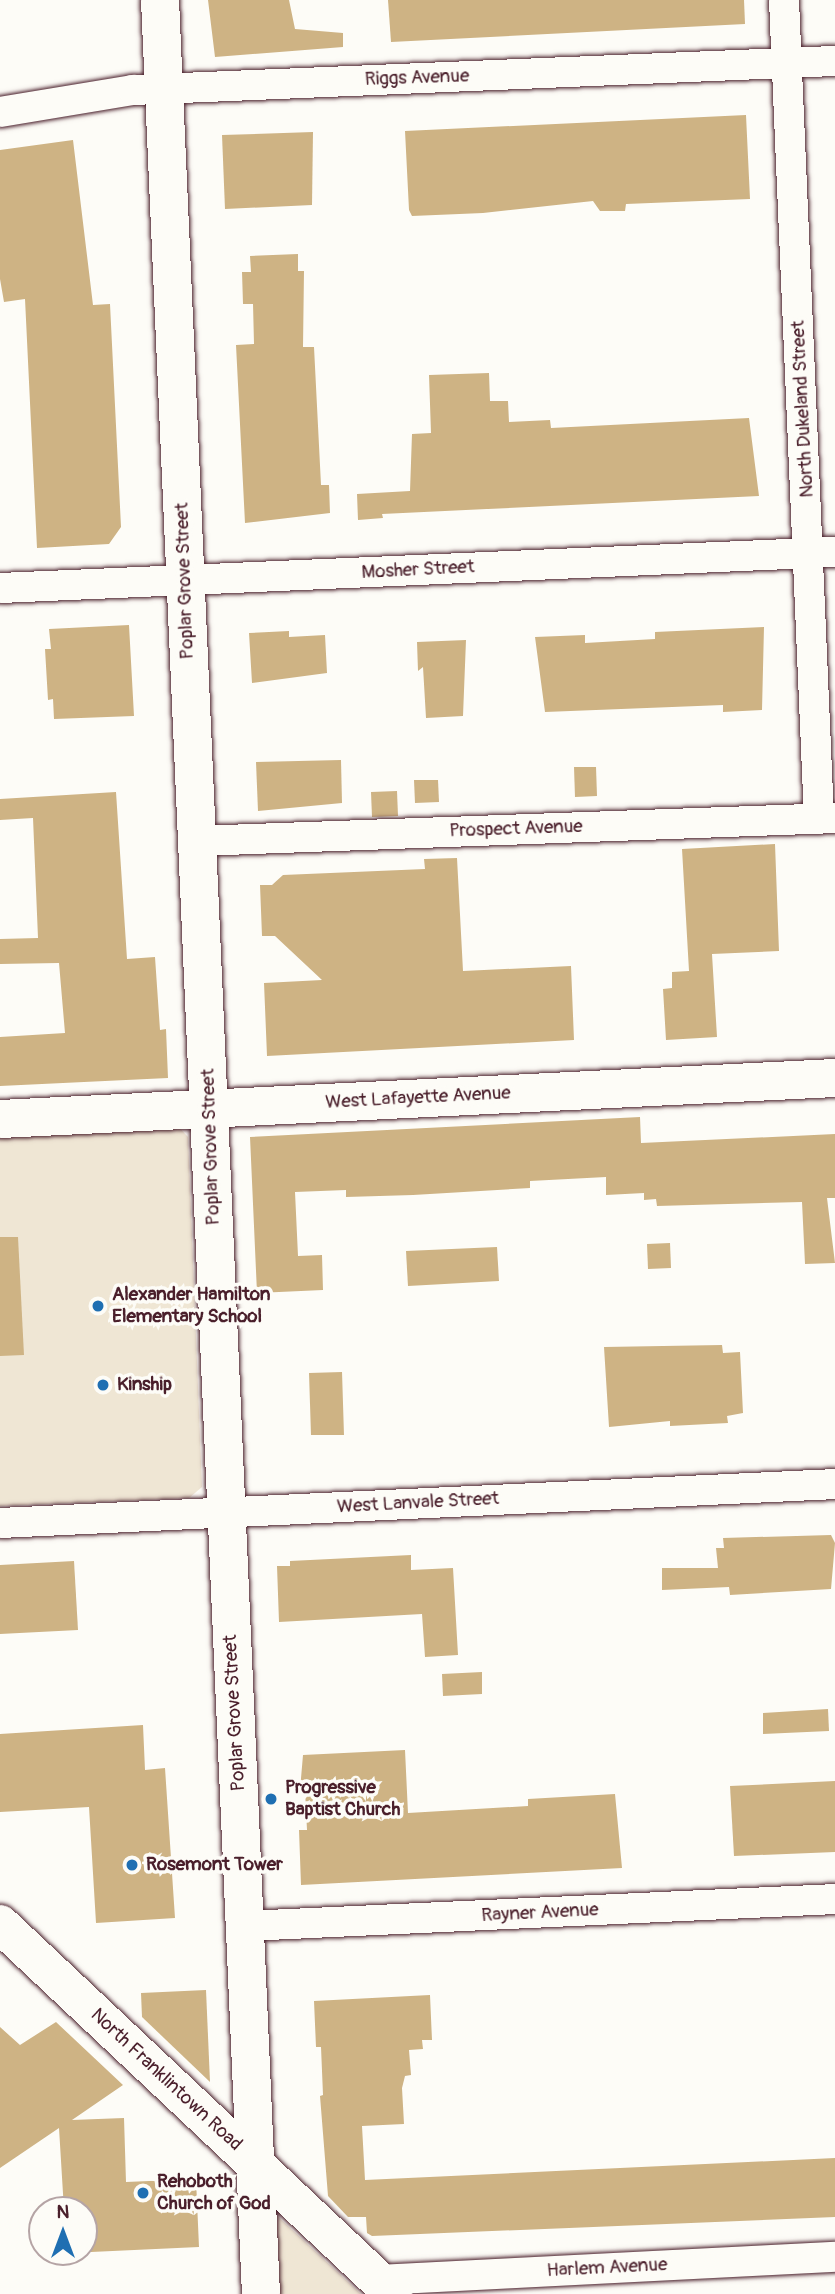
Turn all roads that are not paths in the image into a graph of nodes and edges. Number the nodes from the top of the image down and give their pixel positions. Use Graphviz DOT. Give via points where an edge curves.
graph roads {
  1 [pos="160,0"];
  2 [pos="783,0"];
  3 [pos="835,61"];
  4 [pos="787,63"];
  5 [pos="163,88"];
  6 [pos="0,112"];
  7 [pos="822,552"];
  8 [pos="185,580"];
  9 [pos="0,588"];
  10 [pos="827,818"];
  11 [pos="197,841"];
  12 [pos="835,1078"];
  13 [pos="210,1108"];
  14 [pos="0,1119"];
  15 [pos="835,1484"];
  16 [pos="227,1513"];
  17 [pos="0,1523"];
  18 [pos="835,1899"];
  19 [pos="0,1924"];
  20 [pos="246,1926"];
  21 [pos="255,2163"];
  22 [pos="835,2257"];
  23 [pos="386,2287"];
  24 [pos="258,2290"];
  1 -- 5 [label="main road, Poplar Grove Street"];
  2 -- 4 [label="street, North Dukeland Street"];
  3 -- 4 [label="street, Riggs Avenue"];
  4 -- 5 [label="street, Riggs Avenue"];
  4 -- 7 [label="street, North Dukeland Street"];
  5 -- 6 [label="street, Riggs Avenue"];
  5 -- 8 [label="main road, Poplar Grove Street"];
  7 -- 8 [label="street, Mosher Street"];
  7 -- 10 [label="street, North Dukeland Street"];
  8 -- 9 [label="street, Mosher Street"];
  8 -- 11 [label="main road, Poplar Grove Street"];
  10 -- 11 [label="street, Prospect Avenue"];
  11 -- 13 [label="main road, Poplar Grove Street"];
  12 -- 13 [label="main road, West Lafayette Avenue"];
  13 -- 14 [label="main road, West Lafayette Avenue"];
  13 -- 16 [label="main road, Poplar Grove Street"];
  15 -- 16 [label="street, West Lanvale Street"];
  16 -- 17 [label="street, West Lanvale Street"];
  16 -- 20 [label="main road, Poplar Grove Street"];
  18 -- 20 [label="street, Rayner Avenue"];
  19 -- 21 [label="main road, North Franklintown Road"];
  20 -- 21 [label="main road, Poplar Grove Street"];
  21 -- 23 [label="main road, North Franklintown Road"];
  21 -- 24 [label="main road, Poplar Grove Street"];
  22 -- 23 [label="street, Harlem Avenue"];
}
